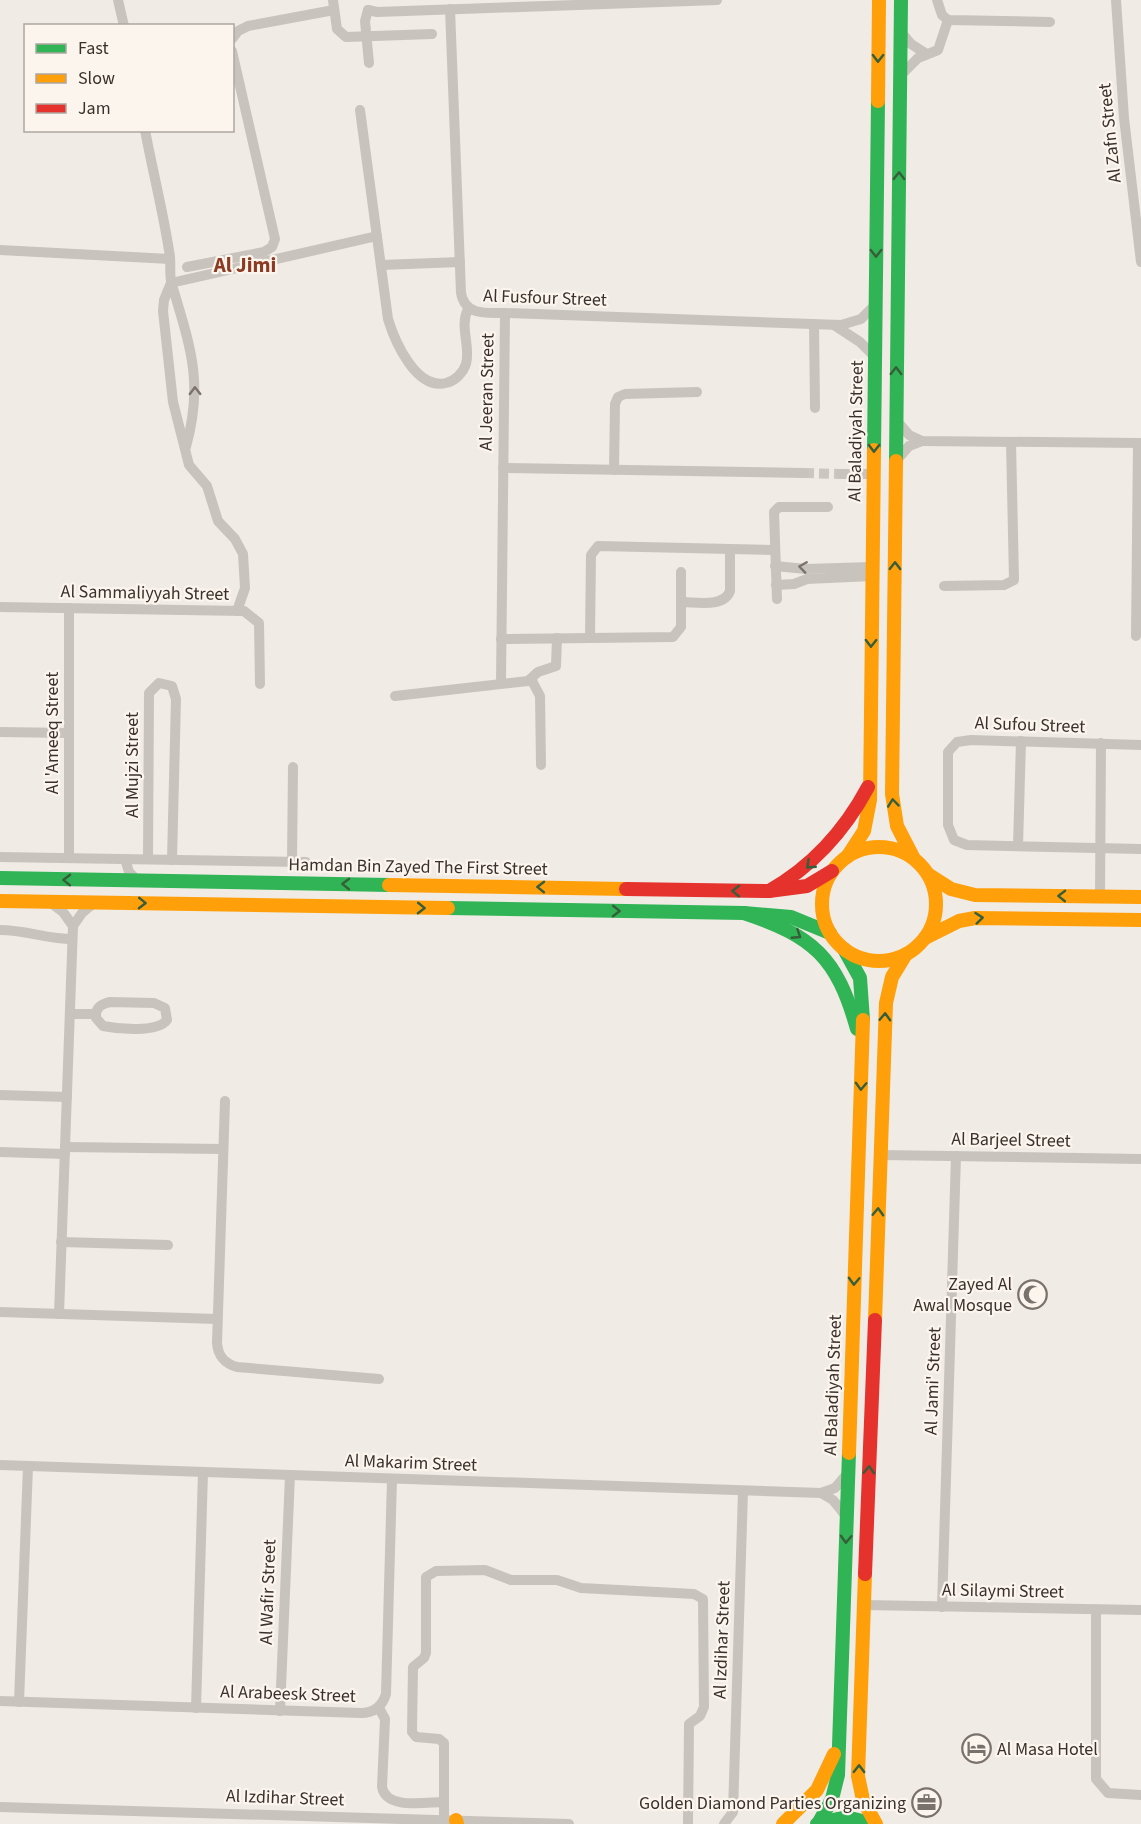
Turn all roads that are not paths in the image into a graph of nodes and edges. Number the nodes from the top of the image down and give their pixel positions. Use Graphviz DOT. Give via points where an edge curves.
graph roads {
  1 [pos="118,0"];
  2 [pos="717,0"];
  3 [pos="879,0"];
  4 [pos="901,0"];
  5 [pos="937,0"];
  6 [pos="1116,0"];
  7 [pos="622,2"];
  8 [pos="500,4"];
  9 [pos="334,5"];
  10 [pos="364,5"];
  11 [pos="450,9"];
  12 [pos="948,20"];
  13 [pos="1050,22"];
  14 [pos="124,24"];
  15 [pos="900,32"];
  16 [pos="432,34"];
  17 [pos="234,36"];
  18 [pos="366,37"];
  19 [pos="925,53"];
  20 [pos="234,60"];
  21 [pos="369,63"];
  22 [pos="900,76"];
  23 [pos="360,110"];
  24 [pos="145,132"];
  25 [pos="377,236"];
  26 [pos="0,250"];
  27 [pos="170,260"];
  28 [pos="460,262"];
  29 [pos="1141,262"];
  30 [pos="381,265"];
  31 [pos="187,267"];
  32 [pos="171,283"];
  33 [pos="876,304"];
  34 [pos="468,309"];
  35 [pos="505,313"];
  36 [pos="814,324"];
  37 [pos="834,325"];
  38 [pos="875,357"];
  39 [pos="697,392"];
  40 [pos="814,408"];
  41 [pos="895,418"];
  42 [pos="922,441"];
  43 [pos="1011,442"];
  44 [pos="1139,443"];
  45 [pos="186,448"];
  46 [pos="896,462"];
  47 [pos="503,468"];
  48 [pos="614,470"];
  49 [pos="804,473"];
  50 [pos="841,474"];
  51 [pos="873,474"];
  52 [pos="828,507"];
  53 [pos="730,549"];
  54 [pos="775,550"];
  55 [pos="775,566"];
  56 [pos="872,571"];
  57 [pos="681,572"];
  58 [pos="776,585"];
  59 [pos="944,586"];
  60 [pos="777,599"];
  61 [pos="681,602"];
  62 [pos="0,608"];
  63 [pos="69,608"];
  64 [pos="237,611"];
  65 [pos="1136,636"];
  66 [pos="557,638"];
  67 [pos="590,638"];
  68 [pos="501,639"];
  69 [pos="531,679"];
  70 [pos="260,684"];
  71 [pos="501,684"];
  72 [pos="394,696"];
  73 [pos="0,732"];
  74 [pos="69,733"];
  75 [pos="1021,741"];
  76 [pos="1101,743"];
  77 [pos="1141,744"];
  78 [pos="541,765"];
  79 [pos="293,766"];
  80 [pos="870,783"];
  81 [pos="1018,846"];
  82 [pos="1100,848"];
  83 [pos="1141,849"];
  84 [pos="847,856"];
  85 [pos="0,857"];
  86 [pos="913,857"];
  87 [pos="69,858"];
  88 [pos="111,859"];
  89 [pos="124,859"];
  90 [pos="148,859"];
  91 [pos="172,860"];
  92 [pos="292,862"];
  93 [pos="306,862"];
  94 [pos="832,871"];
  95 [pos="929,875"];
  96 [pos="0,879"];
  97 [pos="99,880"];
  98 [pos="138,881"];
  99 [pos="769,891"];
  100 [pos="1100,897"];
  101 [pos="1141,897"];
  102 [pos="0,901"];
  103 [pos="49,902"];
  104 [pos="94,903"];
  105 [pos="744,913"];
  106 [pos="1141,920"];
  107 [pos="73,926"];
  108 [pos="0,930"];
  109 [pos="830,933"];
  110 [pos="925,938"];
  111 [pos="72,939"];
  112 [pos="844,949"];
  113 [pos="906,954"];
  114 [pos="70,1014"];
  115 [pos="96,1014"];
  116 [pos="862,1048"];
  117 [pos="0,1095"];
  118 [pos="67,1097"];
  119 [pos="225,1101"];
  120 [pos="223,1149"];
  121 [pos="65,1150"];
  122 [pos="0,1152"];
  123 [pos="880,1155"];
  124 [pos="957,1156"];
  125 [pos="1141,1159"];
  126 [pos="61,1242"];
  127 [pos="168,1245"];
  128 [pos="0,1312"];
  129 [pos="59,1314"];
  130 [pos="217,1319"];
  131 [pos="379,1379"];
  132 [pos="0,1465"];
  133 [pos="28,1466"];
  134 [pos="202,1472"];
  135 [pos="848,1472"];
  136 [pos="290,1475"];
  137 [pos="392,1479"];
  138 [pos="743,1491"];
  139 [pos="821,1493"];
  140 [pos="846,1516"];
  141 [pos="864,1605"];
  142 [pos="942,1606"];
  143 [pos="1096,1610"];
  144 [pos="1141,1610"];
  145 [pos="0,1701"];
  146 [pos="19,1702"];
  147 [pos="196,1708"];
  148 [pos="379,1708"];
  149 [pos="280,1711"];
  150 [pos="839,1739"];
  151 [pos="1141,1795"];
  152 [pos="444,1802"];
  153 [pos="0,1807"];
  154 [pos="452,1821"];
  155 [pos="569,1824"];
  156 [pos="688,1824"];
  157 [pos="724,1824"];
  158 [pos="783,1824"];
  159 [pos="818,1824"];
  160 [pos="875,1824"];
  1 -- 14 [label="street"];
  2 -- 7 [label="street"];
  3 -- 33 [label="main road, Al Baladiyah Street, one-way"];
  4 -- 15 [label="main road"];
  5 -- 12 [label="street"];
  6 -- 29 [label="street, Al Zafn Street" via="1123,109"];
  7 -- 8 [label="street"];
  8 -- 11 [label="street"];
  9 -- 17 [label="street" via="248,26"];
  9 -- 18 [label="street" via="343,35"];
  10 -- 11 [label="street" via="377,12"];
  10 -- 18 [label="street"];
  11 -- 28 [label="street, Al Fusfour Street"];
  12 -- 13 [label="street"];
  12 -- 19 [label="street" via="938,50"];
  15 -- 19 [label="street"];
  15 -- 22 [label="main road"];
  16 -- 18 [label="street"];
  18 -- 21 [label="street"];
  19 -- 22 [label="street"];
  20 -- 31 [label="street" via="275,239 264,252"];
  41 -- 22 [label="main road, one-way"];
  23 -- 25 [label="street"];
  24 -- 27 [label="street"];
  25 -- 30 [label="street"];
  25 -- 32 [label="street"];
  26 -- 27 [label="street"];
  27 -- 32 [label="street"];
  28 -- 30 [label="street"];
  28 -- 34 [label="street, Al Fusfour Street" via="462,300"];
  30 -- 34 [label="street" via="394,336 413,367 429,382 451,382 462,372"];
  32 -- 45 [label="street" via="163,311 173,402"];
  45 -- 32 [label="street, one-way" via="194,416 195,388 187,328"];
  33 -- 37 [label="street, Al Fusfour Street" via="855,322"];
  33 -- 38 [label="main road, Al Baladiyah Street"];
  34 -- 35 [label="street, Al Fusfour Street"];
  35 -- 36 [label="street, Al Fusfour Street"];
  35 -- 47 [label="street, Al Jeeran Street"];
  36 -- 37 [label="street, Al Fusfour Street"];
  36 -- 40 [label="street"];
  37 -- 38 [label="street" via="852,335"];
  38 -- 51 [label="main road, Al Baladiyah Street, one-way"];
  39 -- 48 [label="street" via="618,397"];
  41 -- 42 [label="street" via="903,430"];
  41 -- 46 [label="main road"];
  42 -- 43 [label="street"];
  42 -- 46 [label="street" via="904,450"];
  43 -- 44 [label="street"];
  43 -- 59 [label="street" via="1014,580 1004,585"];
  44 -- 65 [label="street"];
  45 -- 64 [label="street" via="189,465 210,492 218,520 243,555 245,588"];
  86 -- 46 [label="main road, one-way" via="897,826 892,794"];
  47 -- 48 [label="street, Al Jeeran Street"];
  47 -- 68 [label="street"];
  48 -- 49 [label="street, Al Jeeran Street"];
  50 -- 51 [label="street"];
  51 -- 56 [label="main road, Al Baladiyah Street"];
  52 -- 54 [label="street" via="777,508 773,514"];
  53 -- 54 [label="street"];
  53 -- 61 [label="street" via="727,597 720,602"];
  53 -- 67 [label="street" via="603,545 595,548 591,555"];
  54 -- 55 [label="street"];
  56 -- 55 [label="street, one-way"];
  55 -- 58 [label="street"];
  56 -- 58 [label="street"];
  56 -- 80 [label="main road, Al Baladiyah Street, one-way"];
  57 -- 61 [label="street"];
  58 -- 60 [label="street"];
  61 -- 67 [label="street" via="681,630 673,637"];
  62 -- 63 [label="street, Al Sammaliyyah Street"];
  63 -- 64 [label="street, Al Sammaliyyah Street"];
  63 -- 74 [label="street, Al 'Ameeq Street"];
  64 -- 70 [label="street, Al Sammaliyyah Street" via="250,613 259,623"];
  66 -- 67 [label="street"];
  66 -- 68 [label="street"];
  66 -- 69 [label="street" via="556,666"];
  68 -- 71 [label="street"];
  69 -- 71 [label="street"];
  69 -- 78 [label="street" via="539,692"];
  71 -- 72 [label="street"];
  73 -- 74 [label="street"];
  74 -- 87 [label="street, Al 'Ameeq Street"];
  75 -- 76 [label="street, Al Sufou Street"];
  75 -- 81 [label="street"];
  75 -- 81 [label="street, Al Sufou Street" via="964,740 948,752 950,834 954,840 967,845"];
  76 -- 77 [label="street, Al Sufou Street"];
  76 -- 82 [label="street"];
  79 -- 92 [label="street"];
  80 -- 84 [label="main road, Al Baladiyah Street" via="867,828"];
  80 -- 99 [label="main road, one-way" via="854,813 826,850 802,873"];
  81 -- 82 [label="street, Al Sufou Street"];
  82 -- 83 [label="street, Al Sufou Street"];
  82 -- 100 [label="street"];
  84 -- 86 [label="main road" via="880,847"];
  84 -- 94 [label="main road"];
  85 -- 87 [label="street"];
  86 -- 95 [label="main road"];
  87 -- 88 [label="street"];
  88 -- 89 [label="street"];
  88 -- 97 [label="street" via="108,872"];
  89 -- 90 [label="street"];
  89 -- 98 [label="street"];
  90 -- 91 [label="street"];
  90 -- 91 [label="street, Al Mujzi Street" via="149,693 159,683 166,683 176,692"];
  91 -- 92 [label="street"];
  92 -- 93 [label="street"];
  94 -- 99 [label="main road, Hamdan Bin Zayed The First Street" via="807,886"];
  94 -- 109 [label="main road" via="822,896"];
  100 -- 95 [label="main road, one-way" via="975,895 951,889"];
  95 -- 110 [label="main road" via="936,907"];
  97 -- 96 [label="main road, Hamdan Bin Zayed The First Street, one-way"];
  97 -- 98 [label="main road, Hamdan Bin Zayed The First Street"];
  99 -- 98 [label="main road, Hamdan Bin Zayed The First Street, one-way"];
  100 -- 101 [label="main road"];
  102 -- 103 [label="main road"];
  103 -- 104 [label="main road"];
  103 -- 107 [label="street"];
  104 -- 105 [label="main road, one-way"];
  104 -- 107 [label="street"];
  105 -- 109 [label="main road" via="791,917"];
  105 -- 116 [label="main road, one-way" via="795,932 823,958 850,1000"];
  110 -- 106 [label="main road, one-way" via="951,923 975,918"];
  107 -- 111 [label="street"];
  108 -- 111 [label="street"];
  109 -- 112 [label="main road"];
  110 -- 113 [label="main road"];
  111 -- 114 [label="street"];
  112 -- 113 [label="main road" via="874,960 891,960"];
  112 -- 116 [label="main road, Al Baladiyah Street" via="854,963 863,992"];
  123 -- 113 [label="main road, one-way" via="886,1003 892,976"];
  114 -- 115 [label="street"];
  114 -- 118 [label="street"];
  115 -- 115 [label="street" via="97,1021 106,1027 157,1027 168,1016 158,1004 132,1003 105,1003"];
  116 -- 135 [label="main road, Al Baladiyah Street, one-way"];
  117 -- 118 [label="street"];
  118 -- 121 [label="street"];
  119 -- 120 [label="street"];
  120 -- 121 [label="street"];
  120 -- 130 [label="street"];
  121 -- 122 [label="street"];
  121 -- 126 [label="street"];
  123 -- 124 [label="street, Al Barjeel Street"];
  141 -- 123 [label="main road, one-way"];
  124 -- 125 [label="street, Al Barjeel Street"];
  124 -- 142 [label="street, Al Jami' Street"];
  126 -- 127 [label="street"];
  126 -- 129 [label="street"];
  128 -- 129 [label="street"];
  129 -- 130 [label="street"];
  130 -- 131 [label="street" via="217,1349 231,1365"];
  132 -- 133 [label="street, Al Makarim Street"];
  133 -- 134 [label="street, Al Makarim Street"];
  133 -- 146 [label="street"];
  134 -- 136 [label="street, Al Makarim Street"];
  134 -- 147 [label="street"];
  135 -- 139 [label="street" via="840,1484"];
  135 -- 140 [label="main road, Al Baladiyah Street"];
  136 -- 137 [label="street, Al Makarim Street"];
  136 -- 149 [label="street, Al Wafir Street"];
  137 -- 138 [label="street, Al Makarim Street"];
  137 -- 148 [label="street, Al Arabeesk Street" via="386,1694"];
  138 -- 139 [label="street, Al Makarim Street"];
  138 -- 157 [label="street, Al Izdihar Street" via="733,1812"];
  139 -- 140 [label="street"];
  140 -- 150 [label="main road, Al Baladiyah Street, one-way"];
  141 -- 142 [label="street, Al Silaymi Street"];
  160 -- 141 [label="main road, one-way" via="863,1800 858,1776"];
  142 -- 143 [label="street, Al Silaymi Street"];
  143 -- 144 [label="street, Al Silaymi Street"];
  143 -- 151 [label="street" via="1096,1779 1108,1793"];
  145 -- 146 [label="street, Al Arabeesk Street"];
  146 -- 147 [label="street, Al Arabeesk Street"];
  147 -- 149 [label="street, Al Arabeesk Street"];
  148 -- 149 [label="street, Al Arabeesk Street" via="361,1713"];
  148 -- 152 [label="street" via="385,1719 385,1796 394,1802"];
  150 -- 158 [label="main road" via="817,1790"];
  150 -- 159 [label="main road, Al Baladiyah Street" via="836,1788"];
  152 -- 154 [label="street"];
  152 -- 156 [label="street" via="444,1743 439,1738 416,1737 412,1732 413,1667 426,1653 426,1577 436,1570 485,1570 511,1580 557,1580 581,1588 694,1594 703,1599 704,1707 689,1724"];
  153 -- 154 [label="street, Al Izdihar Street"];
  154 -- 155 [label="street, Al Izdihar Street"];
  159 -- 160 [label="main road" via="842,1816"];
}
